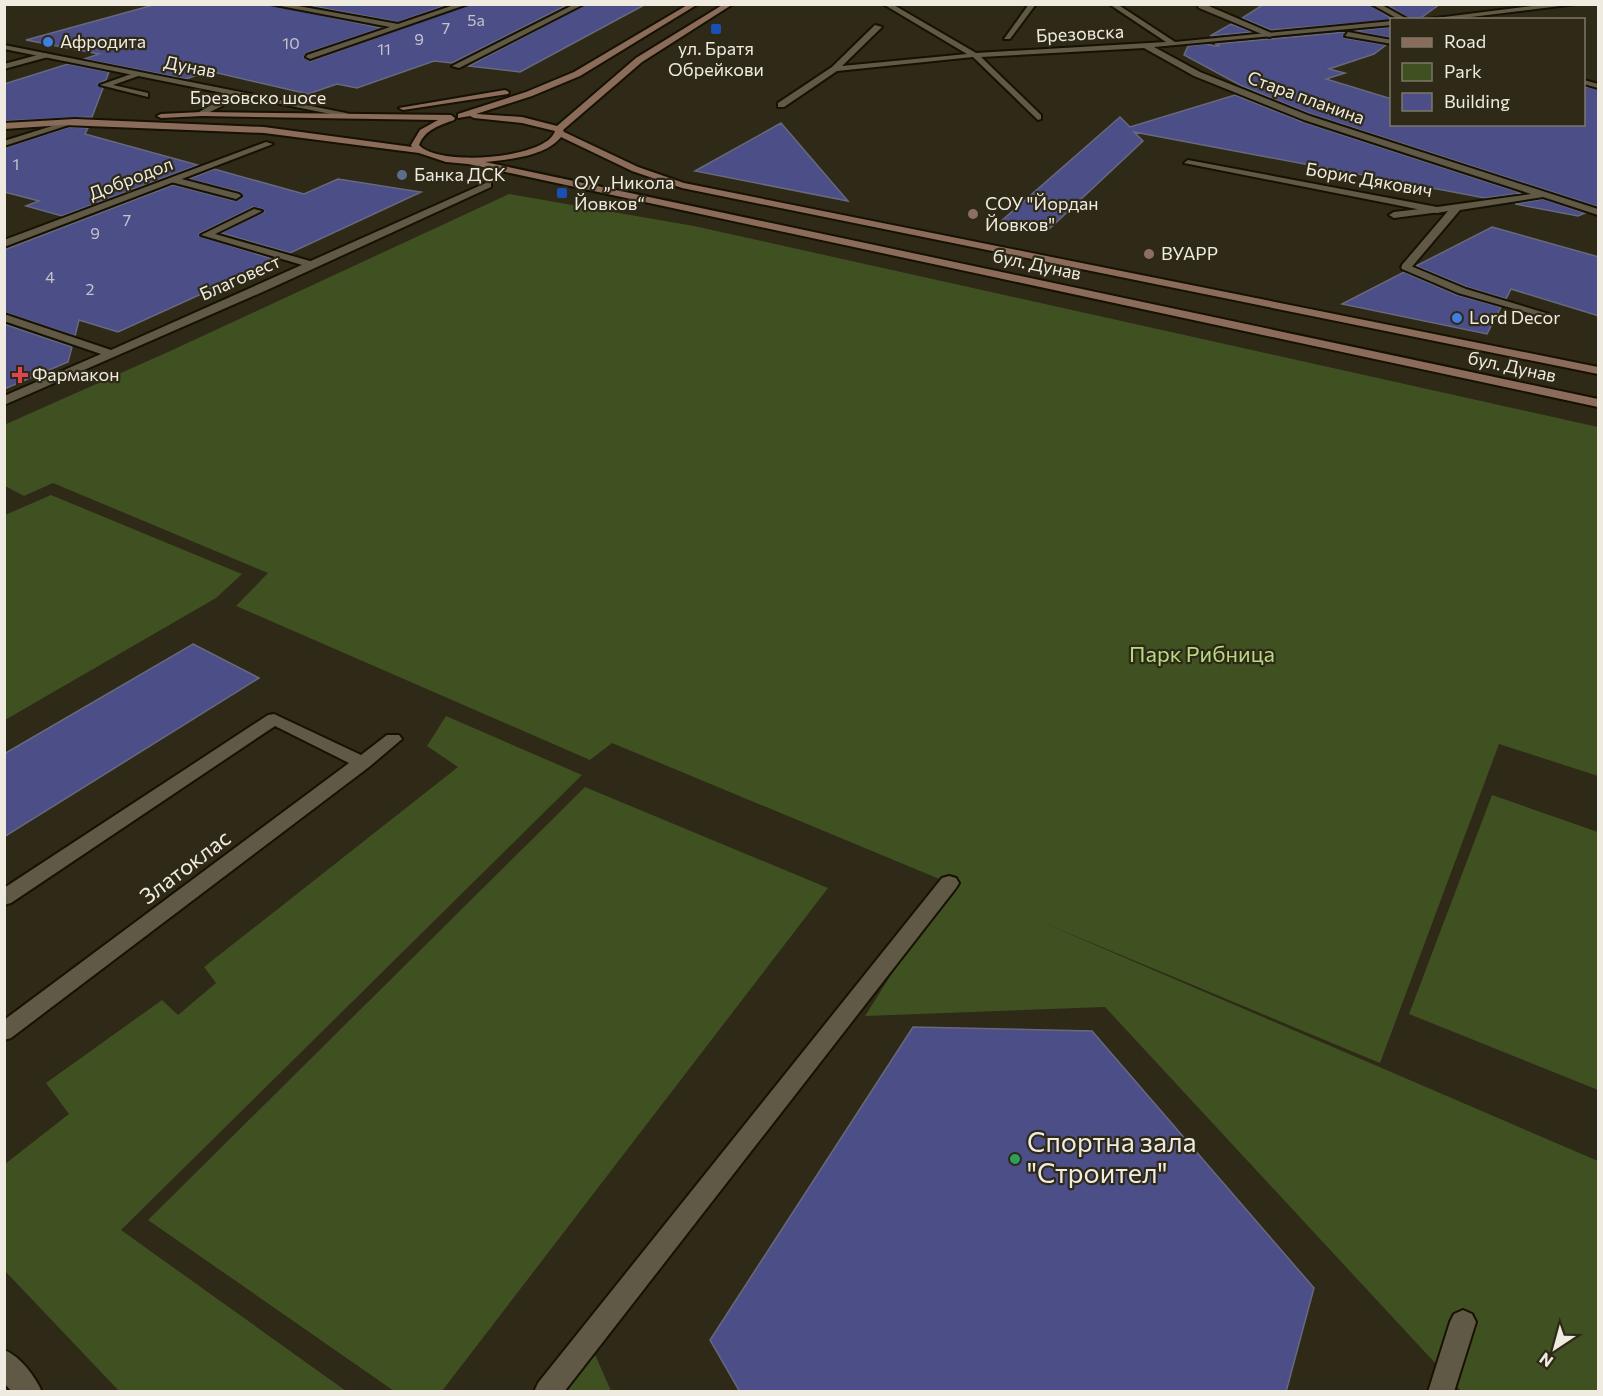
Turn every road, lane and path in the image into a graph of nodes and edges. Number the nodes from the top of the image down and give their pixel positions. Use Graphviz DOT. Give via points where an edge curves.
graph roads {
  1 [pos="273,4"];
  2 [pos="465,4"];
  3 [pos="581,4"];
  4 [pos="695,4"];
  5 [pos="730,4"];
  6 [pos="886,4"];
  7 [pos="1032,4"];
  8 [pos="1112,4"];
  9 [pos="1200,4"];
  10 [pos="1374,4"];
  11 [pos="1573,4"];
  12 [pos="1402,18"];
  13 [pos="1442,18"];
  14 [pos="1390,23"];
  15 [pos="399,27"];
  16 [pos="878,27"];
  17 [pos="1323,29"];
  18 [pos="1272,35"];
  19 [pos="1007,37"];
  20 [pos="1390,42"];
  21 [pos="1174,44"];
  22 [pos="1145,45"];
  23 [pos="4,47"];
  24 [pos="975,55"];
  25 [pos="45,56"];
  26 [pos="310,57"];
  27 [pos="456,66"];
  28 [pos="4,67"];
  29 [pos="835,69"];
  30 [pos="140,74"];
  31 [pos="577,74"];
  32 [pos="228,92"];
  33 [pos="145,95"];
  34 [pos="781,105"];
  35 [pos="202,114"];
  36 [pos="346,115"];
  37 [pos="461,116"];
  38 [pos="1038,117"];
  39 [pos="451,118"];
  40 [pos="68,123"];
  41 [pos="4,126"];
  42 [pos="560,131"];
  43 [pos="4,144"];
  44 [pos="269,144"];
  45 [pos="420,152"];
  46 [pos="468,161"];
  47 [pos="1188,163"];
  48 [pos="174,180"];
  49 [pos="488,185"];
  50 [pos="1545,195"];
  51 [pos="236,196"];
  52 [pos="1458,207"];
  53 [pos="1437,210"];
  54 [pos="257,211"];
  55 [pos="1599,213"];
  56 [pos="1394,215"];
  57 [pos="4,244"];
  58 [pos="313,265"];
  59 [pos="1543,314"];
  60 [pos="4,317"];
  61 [pos="111,354"];
  62 [pos="1599,371"];
  63 [pos="4,401"];
  64 [pos="1599,403"];
  65 [pos="393,739"];
  66 [pos="363,763"];
  67 [pos="949,883"];
  68 [pos="4,898"];
  69 [pos="4,1032"];
  70 [pos="1463,1322"];
  71 [pos="4,1362"];
  72 [pos="29,1392"];
  73 [pos="547,1392"];
  74 [pos="1441,1392"];
  1 -- 15 [label="street"];
  2 -- 15 [label="street"];
  3 -- 27 [label="street"];
  4 -- 31 [label="main road"];
  5 -- 42 [label="main road" via="639,60"];
  6 -- 24 [label="street"];
  7 -- 19 [label="street"];
  8 -- 21 [label="street"];
  9 -- 18 [label="street"];
  10 -- 12 [label="street"];
  11 -- 13 [label="street"];
  14 -- 17 [label="street, Брезовска"];
  15 -- 26 [label="street"];
  16 -- 29 [label="street"];
  17 -- 18 [label="street, Брезовска"];
  17 -- 20 [label="street"];
  18 -- 21 [label="street, Брезовска"];
  21 -- 22 [label="street, Брезовска"];
  22 -- 24 [label="street, Брезовска"];
  22 -- 50 [label="street, Стара планина" via="1197,74 1306,118"];
  23 -- 25 [label="street, Дунав"];
  24 -- 29 [label="street, Брезовска"];
  24 -- 38 [label="street"];
  25 -- 28 [label="street"];
  25 -- 30 [label="street, Дунав"];
  29 -- 34 [label="street, Брезовска"];
  30 -- 32 [label="street, Дунав"];
  30 -- 33 [label="street" via="104,86"];
  31 -- 36 [label="main road" via="465,100"];
  31 -- 37 [label="main road"];
  32 -- 35 [label="street, Дунав" via="221,103"];
  32 -- 36 [label="street, Дунав"];
  35 -- 36 [label="main road, Брезовско шосе"];
  35 -- 40 [label="main road, Брезовско шосе"];
  36 -- 39 [label="main road, Брезовско шосе"];
  37 -- 39 [label="main road"];
  37 -- 42 [label="main road, бул. Дунав" via="501,117"];
  39 -- 45 [label="main road" via="434,124 417,137 415,145"];
  40 -- 41 [label="main road, Брезовско шосе"];
  40 -- 43 [label="street"];
  40 -- 45 [label="main road, Брезовско шосе" via="264,130"];
  42 -- 46 [label="main road" via="543,147 528,152"];
  42 -- 62 [label="main road, бул. Дунав" via="636,170 682,185"];
  44 -- 48 [label="street, Добродол"];
  45 -- 46 [label="main road, Брезовско шосе"];
  46 -- 64 [label="main road, бул. Дунав"];
  47 -- 53 [label="street, Борис Дякович"];
  48 -- 51 [label="street"];
  48 -- 57 [label="street, Добродол"];
  49 -- 58 [label="street, Благовест"];
  50 -- 52 [label="street, Борис Дякович"];
  50 -- 55 [label="street, Стара планина"];
  52 -- 53 [label="street, Борис Дякович"];
  52 -- 59 [label="street" via="1406,267 1462,291"];
  53 -- 56 [label="street"];
  54 -- 58 [label="street" via="206,235"];
  58 -- 61 [label="street, Благовест"];
  60 -- 61 [label="street"];
  61 -- 63 [label="street, Благовест"];
  65 -- 66 [label="street, Златоклас"];
  66 -- 68 [label="street" via="274,719"];
  66 -- 69 [label="street, Златоклас"];
  67 -- 73 [label="street"];
  70 -- 74 [label="street"];
  71 -- 72 [label="street"];
}
